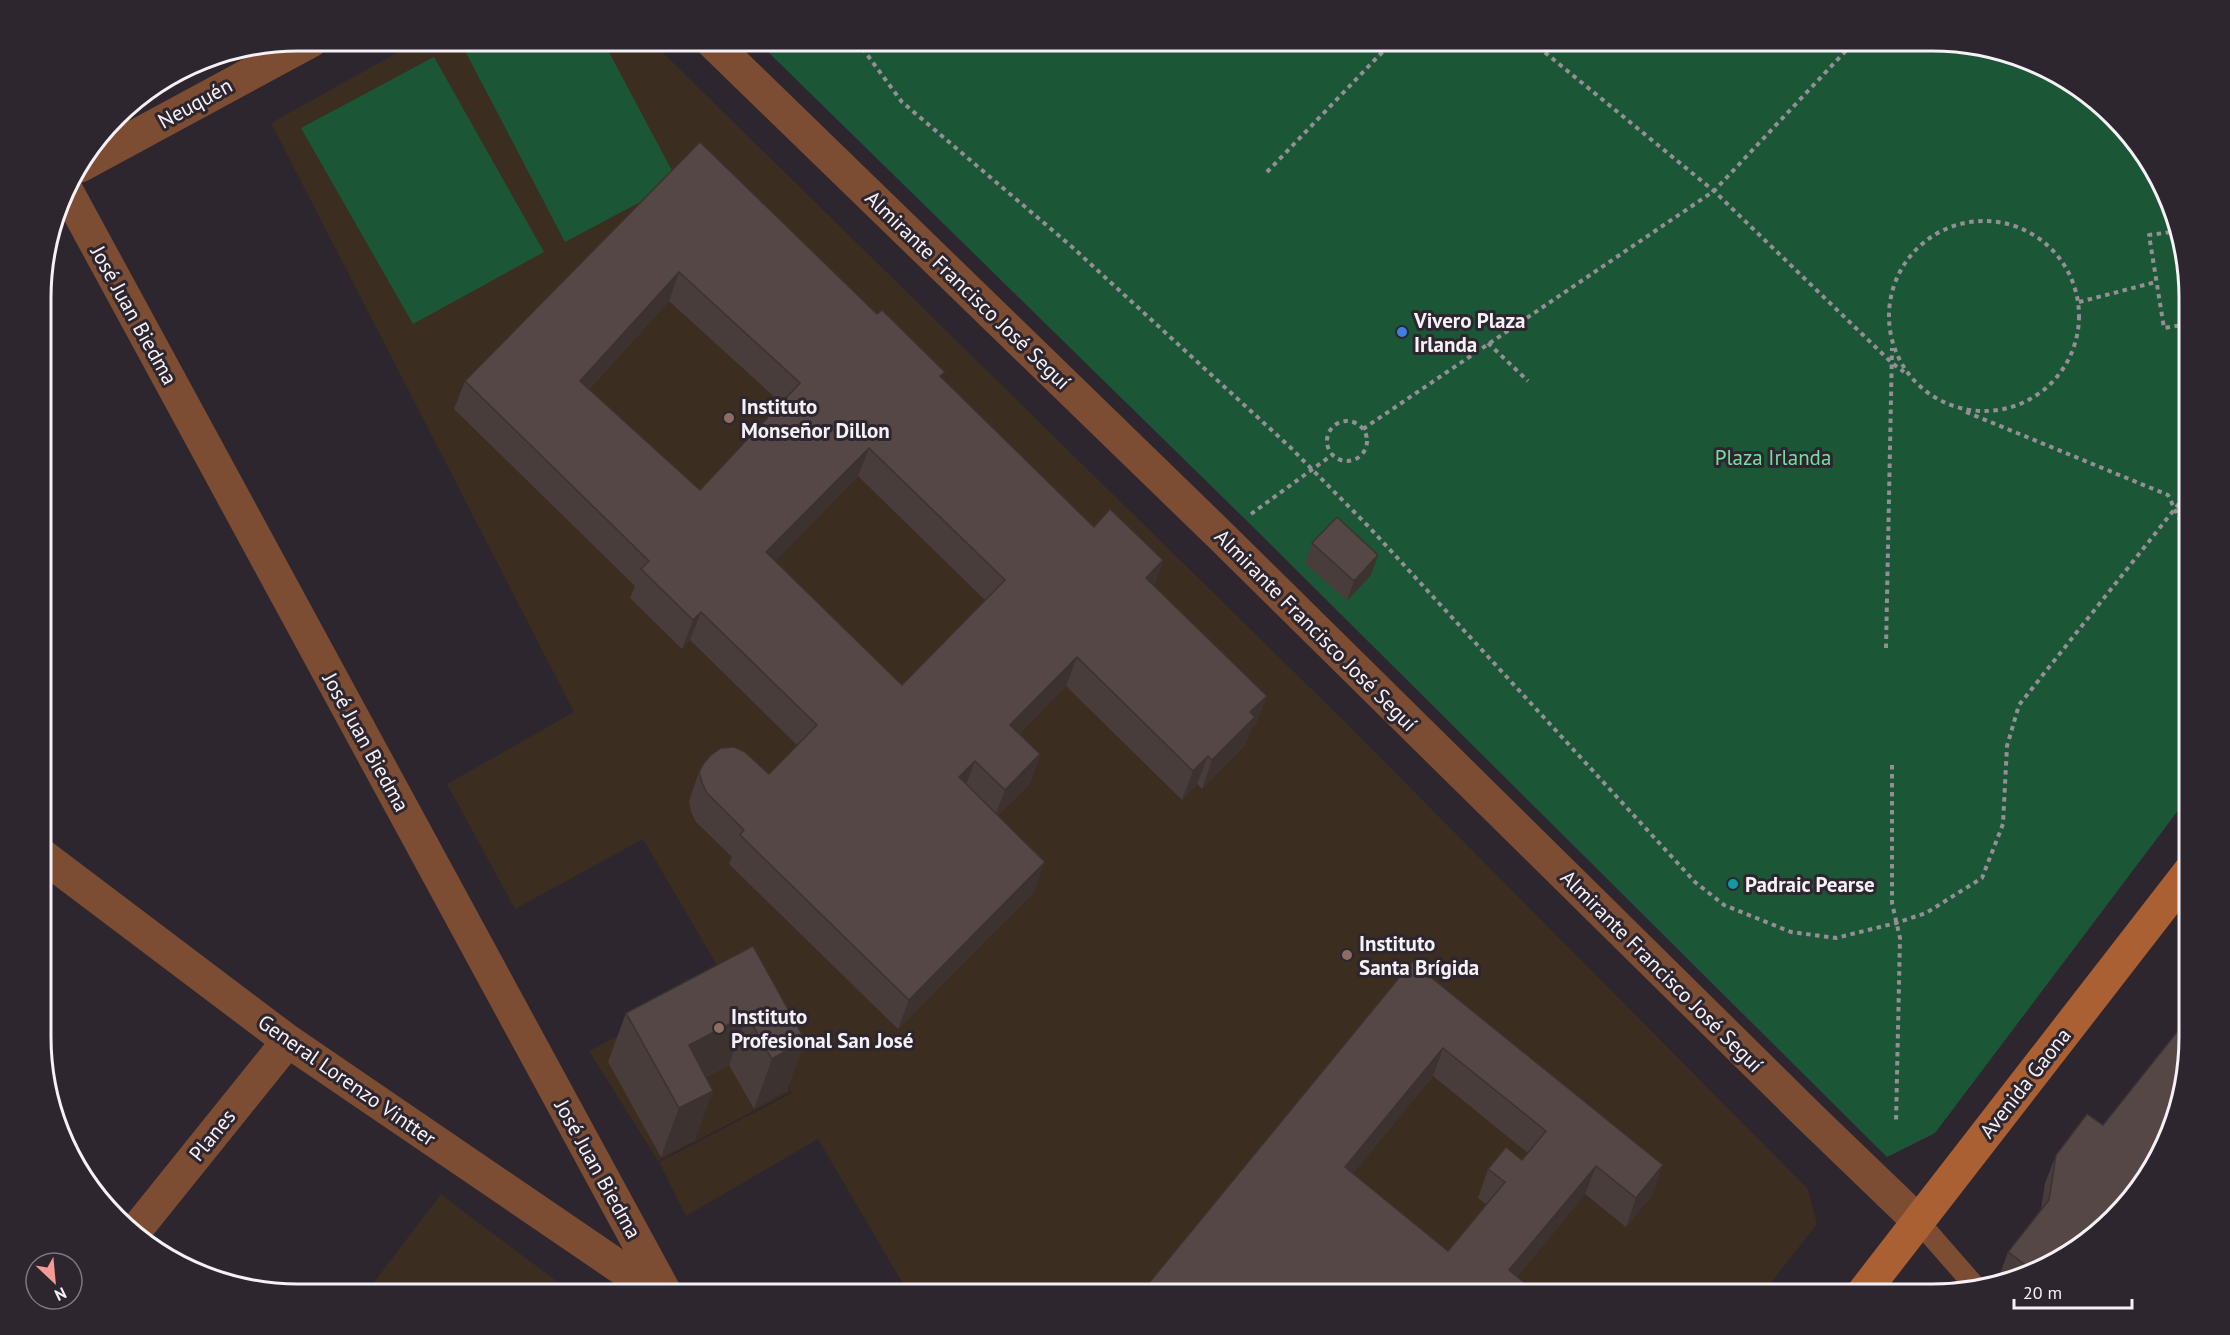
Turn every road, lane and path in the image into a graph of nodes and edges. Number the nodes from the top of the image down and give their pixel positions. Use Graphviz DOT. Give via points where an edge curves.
graph roads {
  1 [pos="290,51"];
  2 [pos="722,51"];
  3 [pos="865,51"];
  4 [pos="1382,51"];
  5 [pos="1545,51"];
  6 [pos="1845,51"];
  7 [pos="95,158"];
  8 [pos="1267,172"];
  9 [pos="1714,191"];
  10 [pos="72,199"];
  11 [pos="2170,232"];
  12 [pos="2156,282"];
  13 [pos="2079,302"];
  14 [pos="2179,326"];
  15 [pos="1488,343"];
  16 [pos="1892,345"];
  17 [pos="1892,363"];
  18 [pos="1907,375"];
  19 [pos="1528,381"];
  20 [pos="1962,411"];
  21 [pos="1363,429"];
  22 [pos="1332,455"];
  23 [pos="1312,470"];
  24 [pos="2179,504"];
  25 [pos="2175,509"];
  26 [pos="2179,518"];
  27 [pos="1223,538"];
  28 [pos="1886,648"];
  29 [pos="1892,765"];
  30 [pos="51,862"];
  31 [pos="2179,885"];
  32 [pos="1896,923"];
  33 [pos="288,1041"];
  34 [pos="1896,1122"];
  35 [pos="1919,1222"];
  36 [pos="139,1226"];
  37 [pos="1971,1281"];
  38 [pos="644,1284"];
  39 [pos="661,1284"];
  40 [pos="1870,1284"];
  1 -- 7 [label="street, Neuquén"];
  2 -- 27 [label="street, Almirante Francisco José Seguí"];
  3 -- 23 [label="path" via="902,102 1071,246"];
  4 -- 8 [label="path"];
  5 -- 9 [label="path"];
  6 -- 9 [label="path"];
  9 -- 15 [label="path"];
  9 -- 17 [label="path"];
  10 -- 39 [label="street, José Juan Biedma"];
  11 -- 12 [label="path" via="2149,235"];
  12 -- 13 [label="path"];
  12 -- 14 [label="path" via="2164,328"];
  13 -- 16 [label="path" via="2069,271 2048,244 2020,227 1996,221 1963,222 1932,235 1907,258 1892,288 1888,312"];
  13 -- 20 [label="path" via="2078,336 2066,366 2044,392 2028,402 1996,412"];
  15 -- 19 [label="path"];
  15 -- 21 [label="path"];
  16 -- 17 [label="path"];
  16 -- 18 [label="path"];
  17 -- 18 [label="path"];
  17 -- 28 [label="path"];
  18 -- 20 [label="path" via="1932,398"];
  20 -- 25 [label="path" via="2168,495"];
  21 -- 22 [label="path" via="1367,442 1362,455 1344,461"];
  21 -- 22 [label="path" via="1351,421 1331,427 1326,441"];
  22 -- 23 [label="path"];
  23 -- 27 [label="path"];
  23 -- 32 [label="path" via="1695,882 1724,906 1791,932 1836,938"];
  24 -- 25 [label="path"];
  25 -- 26 [label="path"];
  25 -- 32 [label="path" via="2019,705 2007,746 2003,825 1982,878 1926,913"];
  27 -- 35 [label="street, Almirante Francisco José Seguí"];
  29 -- 32 [label="path" via="1892,903"];
  30 -- 33 [label="street, General Lorenzo Vintter"];
  31 -- 35 [label="main road, Avenida Gaona"];
  32 -- 34 [label="path" via="1900,938"];
  33 -- 36 [label="street, Planes"];
  33 -- 38 [label="street, General Lorenzo Vintter"];
  35 -- 37 [label="lane"];
  35 -- 40 [label="main road, Avenida Gaona"];
}
